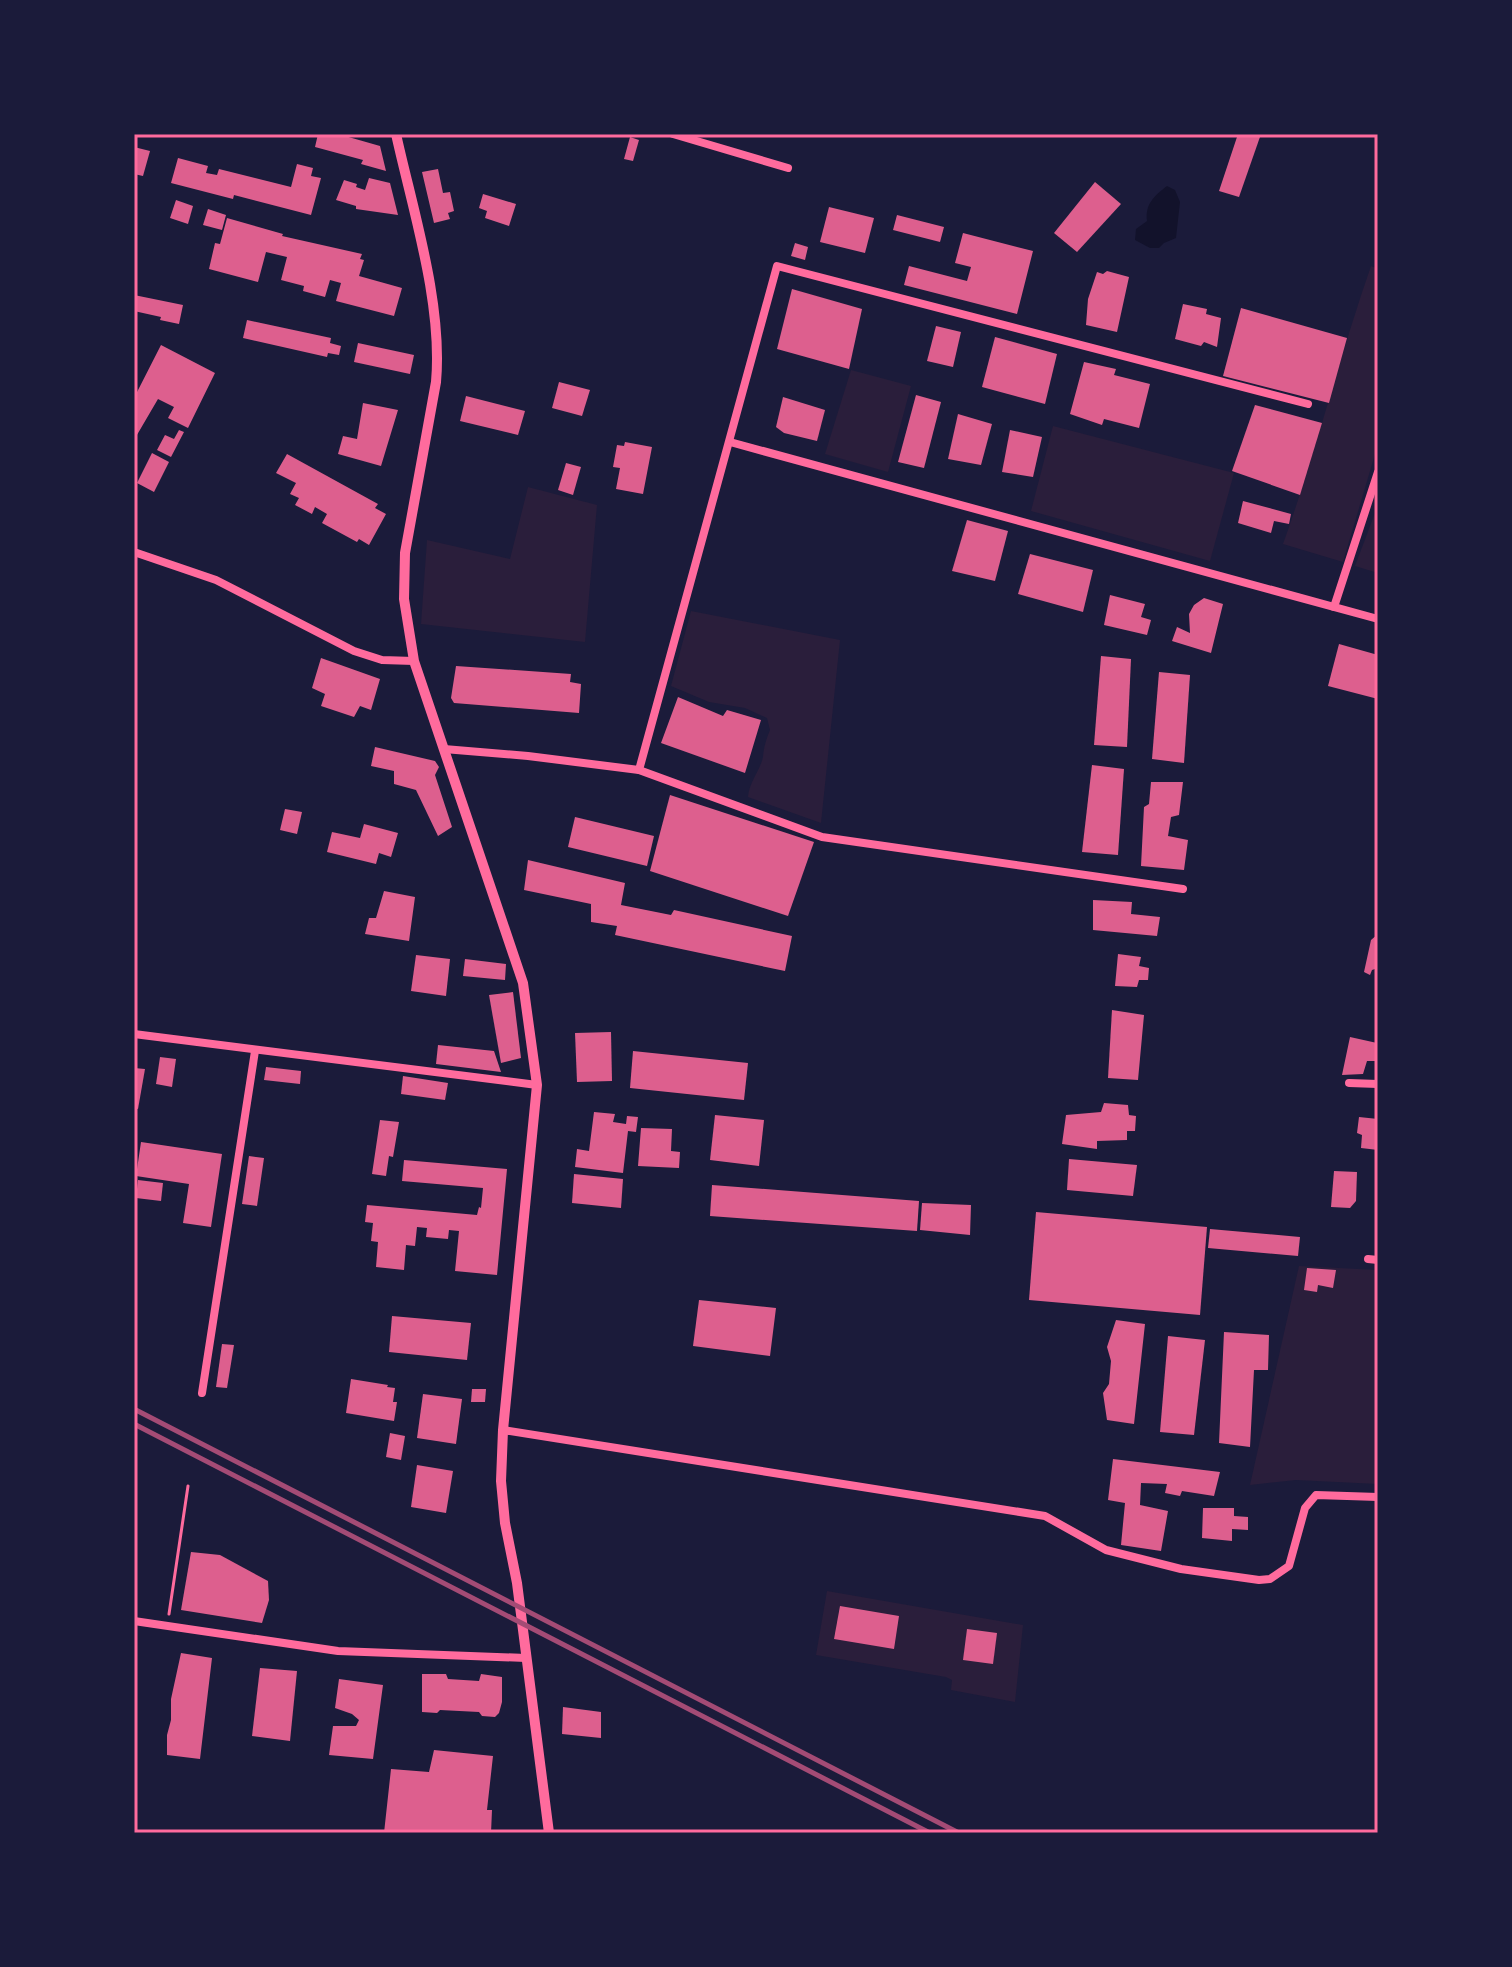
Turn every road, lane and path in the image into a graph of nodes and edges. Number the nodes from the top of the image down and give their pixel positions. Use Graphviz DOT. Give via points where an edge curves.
graph roads {
  1 [pos="396,134"];
  2 [pos="673,134"];
  3 [pos="788,168"];
  4 [pos="1308,404"];
  5 [pos="730,442"];
  6 [pos="1378,472"];
  7 [pos="134,552"];
  8 [pos="1334,607"];
  9 [pos="1378,619"];
  10 [pos="414,661"];
  11 [pos="444,749"];
  12 [pos="639,770"];
  13 [pos="1183,889"];
  14 [pos="134,1034"];
  15 [pos="255,1051"];
  16 [pos="1349,1083"];
  17 [pos="1378,1084"];
  18 [pos="537,1085"];
  19 [pos="202,1393"];
  20 [pos="503,1430"];
  21 [pos="188,1486"];
  22 [pos="1378,1497"];
  23 [pos="134,1621"];
  24 [pos="168,1626"];
  25 [pos="526,1658"];
  26 [pos="549,1833"];
  1 -- 10 [label="street" via="438,335 436,382 405,553 404,599"];
  2 -- 3 [label="street"];
  4 -- 5 [label="street" via="777,266"];
  5 -- 8 [label="street"];
  5 -- 12 [label="street"];
  6 -- 8 [label="street"];
  7 -- 10 [label="street" via="216,580 354,651 382,660"];
  8 -- 9 [label="street"];
  10 -- 11 [label="street"];
  11 -- 12 [label="street"];
  11 -- 18 [label="street" via="523,983"];
  12 -- 13 [label="street" via="822,837"];
  14 -- 15 [label="street"];
  15 -- 18 [label="street"];
  15 -- 19 [label="street"];
  16 -- 17 [label="street"];
  18 -- 20 [label="street"];
  20 -- 22 [label="street" via="1045,1516 1106,1550 1181,1569 1259,1580 1289,1566 1305,1508 1316,1495"];
  20 -- 25 [label="street" via="505,1523"];
  21 -- 24 [label="path"];
  23 -- 24 [label="street"];
  24 -- 25 [label="street" via="338,1651"];
  25 -- 26 [label="street"];
}
